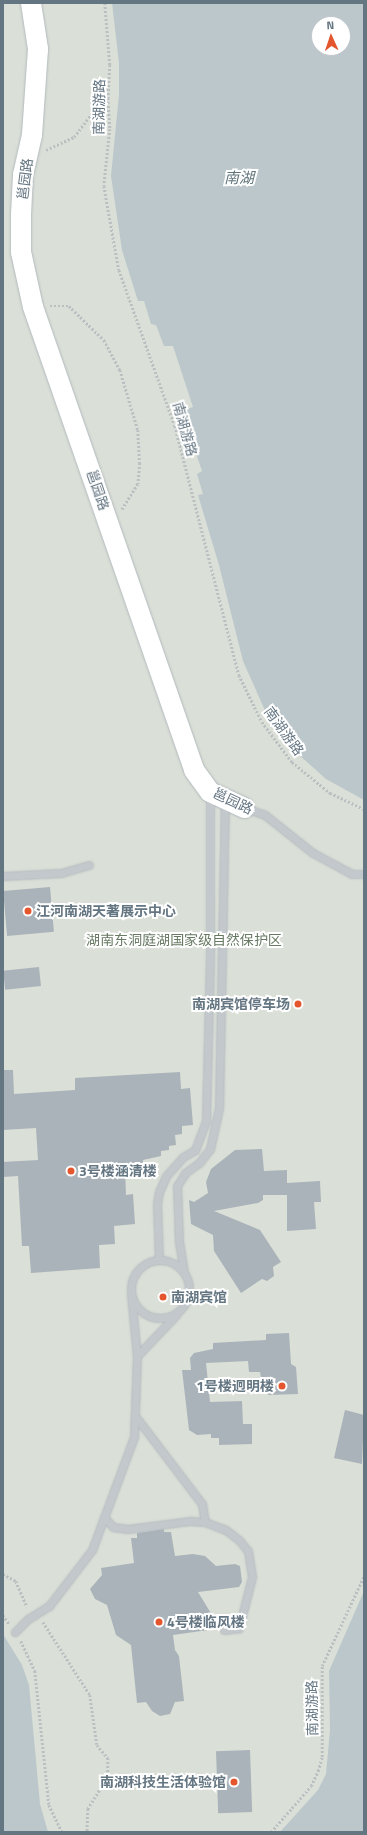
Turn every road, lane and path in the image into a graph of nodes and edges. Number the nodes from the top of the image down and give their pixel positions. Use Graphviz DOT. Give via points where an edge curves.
graph roads {
  1 [pos="31,3"];
  2 [pos="105,3"];
  3 [pos="108,98"];
  4 [pos="27,158"];
  5 [pos="33,307"];
  6 [pos="110,523"];
  7 [pos="217,796"];
  8 [pos="245,808"];
  9 [pos="364,809"];
  10 [pos="89,865"];
  11 [pos="364,874"];
  12 [pos="3,876"];
  13 [pos="159,1260"];
  14 [pos="184,1273"];
  15 [pos="131,1294"];
  16 [pos="182,1307"];
  17 [pos="137,1356"];
  18 [pos="136,1418"];
  19 [pos="104,1517"];
  20 [pos="205,1522"];
  21 [pos="3,1574"];
  22 [pos="364,1576"];
  23 [pos="38,1613"];
  24 [pos="3,1614"];
  25 [pos="28,1619"];
  26 [pos="224,1630"];
  27 [pos="15,1632"];
  28 [pos="62,1832"];
  29 [pos="87,1832"];
  30 [pos="271,1832"];
  1 -- 4 [label="street, 邕园路" via="38,49 32,135"];
  2 -- 3 [label="path, 南湖游路" via="110,65"];
  3 -- 4 [label="path" via="93,112 74,137"];
  3 -- 9 [label="path, 南湖游路" via="110,128 104,186 119,270 175,426 239,675 262,722 292,762 330,793"];
  4 -- 5 [label="street, 邕园路" via="21,215 22,252"];
  5 -- 6 [label="street, 邕园路"];
  5 -- 6 [label="path" via="69,306 104,340 120,370 138,430 140,463 138,484 123,509"];
  6 -- 7 [label="street, 邕园路" via="194,770"];
  7 -- 8 [label="street, 邕园路"];
  7 -- 13 [label="lane" via="206,1121 195,1150 166,1176 159,1192"];
  7 -- 14 [label="lane" via="219,1108 210,1148 200,1163 185,1173 178,1186 179,1242"];
  8 -- 11 [label="lane, 邕园路" via="265,815 313,853 352,874"];
  10 -- 12 [label="lane" via="62,872"];
  13 -- 14 [label="lane" via="173,1264"];
  13 -- 15 [label="lane" via="141,1267 131,1284"];
  14 -- 16 [label="lane" via="189,1290"];
  15 -- 16 [label="lane" via="134,1303 150,1316 168,1317"];
  15 -- 17 [label="lane"];
  16 -- 17 [label="lane"];
  17 -- 18 [label="lane"];
  18 -- 19 [label="lane" via="134,1437"];
  18 -- 20 [label="lane" via="202,1504"];
  19 -- 20 [label="lane" via="113,1527 128,1530 182,1522"];
  19 -- 23 [label="lane" via="92,1550 49,1606"];
  20 -- 26 [label="lane" via="226,1530 239,1540 248,1551 251,1565 252,1577 239,1628"];
  21 -- 25 [label="path" via="16,1581 25,1598"];
  22 -- 30 [label="path, 南湖游路" via="322,1666 322,1757 318,1771 311,1786"];
  23 -- 25 [label="lane"];
  23 -- 29 [label="path" via="90,1695 97,1745 108,1758 108,1777 88,1809"];
  24 -- 27 [label="path"];
  25 -- 27 [label="lane"];
  27 -- 28 [label="path" via="35,1672 49,1805"];
}
